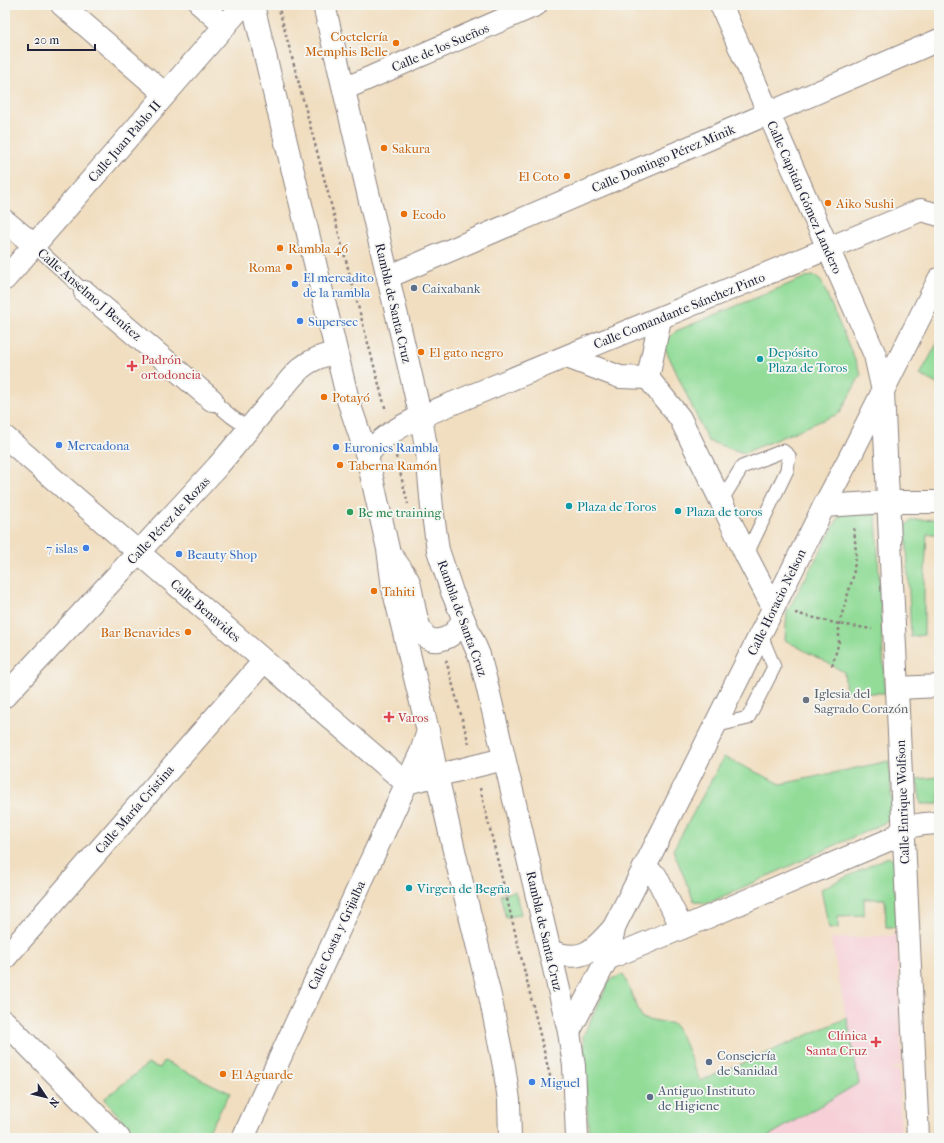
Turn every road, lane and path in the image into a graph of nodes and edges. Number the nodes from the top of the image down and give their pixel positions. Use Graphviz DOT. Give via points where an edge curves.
graph roads {
  1 [pos="62,5"];
  2 [pos="201,5"];
  3 [pos="243,5"];
  4 [pos="253,5"];
  5 [pos="324,5"];
  6 [pos="536,5"];
  7 [pos="721,5"];
  8 [pos="225,26"];
  9 [pos="939,40"];
  10 [pos="344,89"];
  11 [pos="165,94"];
  12 [pos="768,113"];
  13 [pos="939,215"];
  14 [pos="5,221"];
  15 [pos="34,245"];
  16 [pos="827,249"];
  17 [pos="388,277"];
  18 [pos="5,279"];
  19 [pos="939,280"];
  20 [pos="85,292"];
  21 [pos="660,319"];
  22 [pos="336,352"];
  23 [pos="566,357"];
  24 [pos="648,378"];
  25 [pos="883,391"];
  26 [pos="212,400"];
  27 [pos="421,418"];
  28 [pos="248,428"];
  29 [pos="5,437"];
  30 [pos="854,449"];
  31 [pos="367,456"];
  32 [pos="887,465"];
  33 [pos="721,501"];
  34 [pos="888,502"];
  35 [pos="939,502"];
  36 [pos="851,505"];
  37 [pos="824,506"];
  38 [pos="388,549"];
  39 [pos="140,552"];
  40 [pos="747,557"];
  41 [pos="773,607"];
  42 [pos="463,619"];
  43 [pos="839,624"];
  44 [pos="894,632"];
  45 [pos="264,661"];
  46 [pos="832,666"];
  47 [pos="939,686"];
  48 [pos="898,688"];
  49 [pos="5,696"];
  50 [pos="428,731"];
  51 [pos="504,759"];
  52 [pos="437,776"];
  53 [pos="406,784"];
  54 [pos="939,823"];
  55 [pos="903,829"];
  56 [pos="644,868"];
  57 [pos="616,925"];
  58 [pos="682,928"];
  59 [pos="550,952"];
  60 [pos="5,958"];
  61 [pos="607,959"];
  62 [pos="5,1022"];
  63 [pos="569,1032"];
  64 [pos="119,1138"];
  65 [pos="243,1138"];
  66 [pos="510,1138"];
  67 [pos="577,1138"];
  68 [pos="918,1138"];
  1 -- 11 [label="street"];
  2 -- 8 [label="street"];
  3 -- 8 [label="street, Calle Juan Pablo II"];
  4 -- 22 [label="street"];
  5 -- 10 [label="street, Rambla de Santa Cruz"];
  6 -- 10 [label="street, Calle de los Sueños"];
  7 -- 12 [label="street, Calle Capitán Gómez Landero"];
  8 -- 11 [label="street, Calle Juan Pablo II"];
  9 -- 12 [label="street, Calle Domingo Pérez Minik"];
  10 -- 17 [label="street, Rambla de Santa Cruz"];
  11 -- 15 [label="street, Calle Juan Pablo II"];
  12 -- 16 [label="street, Calle Capitán Gómez Landero"];
  12 -- 17 [label="street, Calle Domingo Pérez Minik"];
  13 -- 16 [label="street, Calle Comandante Sánchez Pinto" via="921,210"];
  14 -- 15 [label="street, Calle Anselmo J Benítez"];
  15 -- 18 [label="street, Calle Juan Pablo II"];
  15 -- 20 [label="lane, Calle Anselmo J Benítez"];
  16 -- 21 [label="street, Calle Comandante Sánchez Pinto"];
  16 -- 25 [label="street, Calle Capitán Gómez Landero" via="875,355"];
  17 -- 27 [label="street, Rambla de Santa Cruz"];
  19 -- 25 [label="street, Calle Horacio Nelson"];
  20 -- 26 [label="street, Calle Anselmo J Benítez"];
  21 -- 23 [label="street, Calle Comandante Sánchez Pinto"];
  21 -- 24 [label="street"];
  22 -- 28 [label="street, Calle Pérez de Rozas" via="321,356 300,369"];
  22 -- 31 [label="street" via="348,400"];
  23 -- 24 [label="street" via="620,376"];
  23 -- 27 [label="street, Calle Comandante Sánchez Pinto"];
  24 -- 33 [label="street" via="680,418"];
  25 -- 30 [label="street, Calle Horacio Nelson"];
  25 -- 32 [label="street, Calle Enrique Wolfson"];
  26 -- 28 [label="lane, Calle Anselmo J Benítez"];
  27 -- 31 [label="street, Calle Comandante Sánchez Pinto" via="379,442"];
  27 -- 42 [label="street, Rambla de Santa Cruz" via="438,550"];
  28 -- 39 [label="street, Calle Pérez de Rozas" via="231,451"];
  29 -- 39 [label="street, Calle Benavides"];
  30 -- 32 [label="street" via="862,450"];
  30 -- 37 [label="street, Calle Horacio Nelson"];
  31 -- 38 [label="street"];
  32 -- 34 [label="street, Calle Enrique Wolfson"];
  33 -- 40 [label="street"];
  33 -- 40 [label="lane" via="742,467 783,451 789,456 787,470"];
  34 -- 35 [label="street"];
  34 -- 36 [label="street"];
  34 -- 44 [label="street, Calle Enrique Wolfson"];
  36 -- 37 [label="street"];
  36 -- 43 [label="path" via="856,554 853,577"];
  37 -- 41 [label="street, Calle Horacio Nelson"];
  38 -- 42 [label="street" via="408,581 419,626 429,640 441,640 453,634"];
  38 -- 50 [label="street" via="393,588"];
  39 -- 45 [label="street, Calle Benavides"];
  39 -- 49 [label="street, Calle Pérez de Rozas"];
  40 -- 41 [label="street"];
  41 -- 43 [label="path"];
  41 -- 56 [label="street, Calle Horacio Nelson"];
  42 -- 51 [label="street, Rambla de Santa Cruz" via="479,654"];
  43 -- 44 [label="path"];
  43 -- 46 [label="path" via="839,642"];
  44 -- 48 [label="street, Calle Enrique Wolfson"];
  45 -- 53 [label="street, Calle Benavides"];
  45 -- 60 [label="street, Calle María Cristina"];
  47 -- 48 [label="street"];
  48 -- 55 [label="street, Calle Enrique Wolfson"];
  50 -- 52 [label="street"];
  50 -- 53 [label="street, Calle Costa y Grijalba"];
  51 -- 52 [label="street"];
  51 -- 59 [label="street, Rambla de Santa Cruz"];
  52 -- 53 [label="street"];
  52 -- 66 [label="street" via="492,1003 508,1094"];
  53 -- 65 [label="street, Calle Costa y Grijalba"];
  54 -- 55 [label="street" via="918,824"];
  55 -- 58 [label="street" via="890,839"];
  55 -- 68 [label="street, Calle Enrique Wolfson"];
  56 -- 57 [label="street, Calle Horacio Nelson"];
  56 -- 58 [label="street" via="656,876"];
  57 -- 59 [label="street" via="598,946 580,956 562,956"];
  57 -- 61 [label="street"];
  58 -- 61 [label="street"];
  59 -- 63 [label="street, Rambla de Santa Cruz"];
  61 -- 63 [label="street"];
  62 -- 64 [label="street"];
  63 -- 67 [label="street, Rambla de Santa Cruz" via="574,1066"];
}
